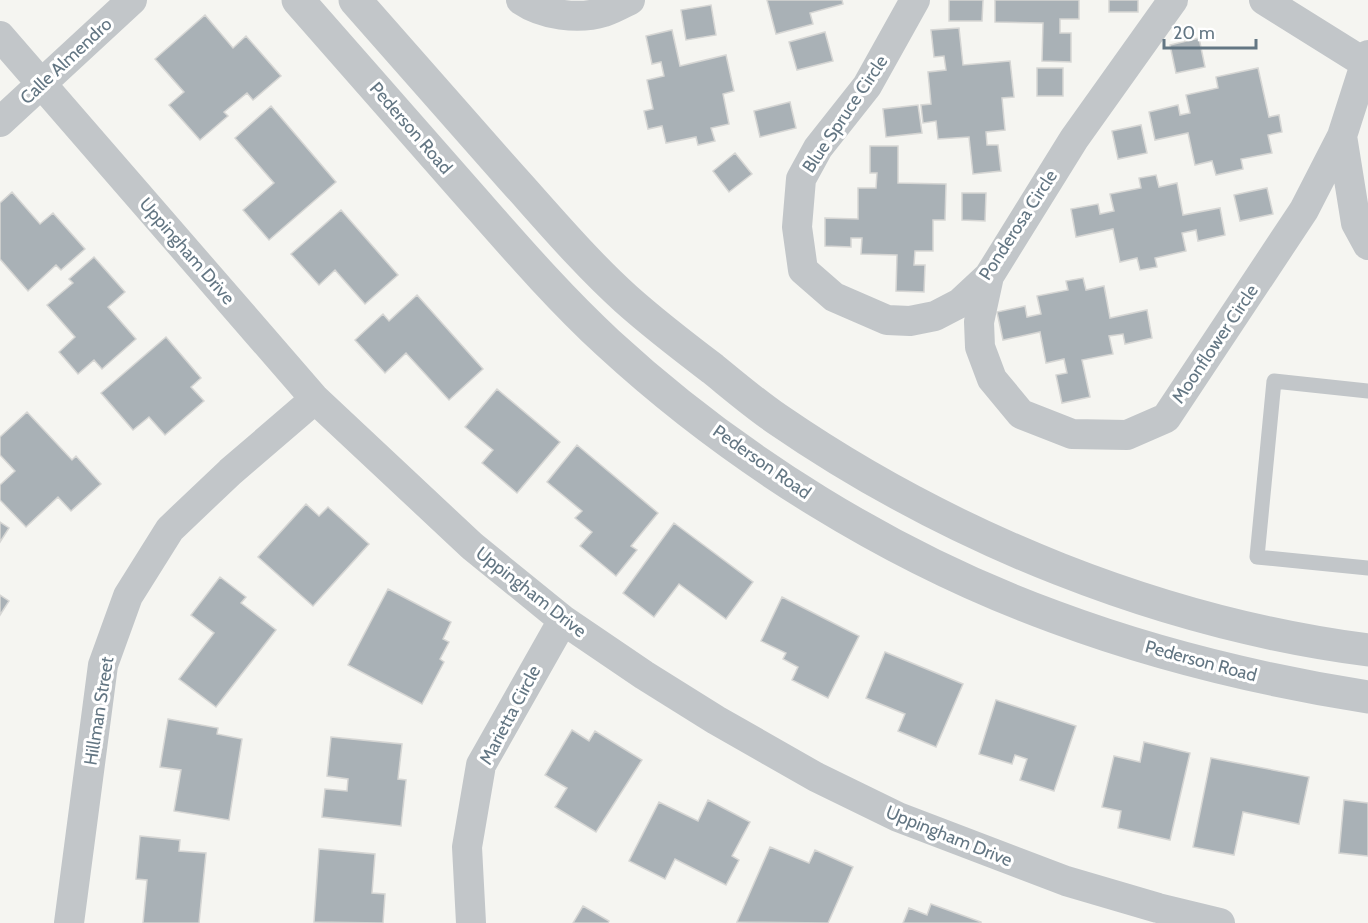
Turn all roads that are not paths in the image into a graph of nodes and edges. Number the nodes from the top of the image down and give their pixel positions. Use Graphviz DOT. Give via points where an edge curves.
graph roads {
  1 [pos="132,0"];
  2 [pos="298,0"];
  3 [pos="355,0"];
  4 [pos="521,0"];
  5 [pos="630,0"];
  6 [pos="915,0"];
  7 [pos="1173,0"];
  8 [pos="1264,0"];
  9 [pos="0,36"];
  10 [pos="1367,62"];
  11 [pos="42,85"];
  12 [pos="0,122"];
  13 [pos="1342,136"];
  14 [pos="1368,245"];
  15 [pos="803,270"];
  16 [pos="989,276"];
  17 [pos="1368,391"];
  18 [pos="315,399"];
  19 [pos="1368,568"];
  20 [pos="563,620"];
  21 [pos="1368,650"];
  22 [pos="1368,697"];
  23 [pos="69,923"];
  24 [pos="471,923"];
  25 [pos="1220,923"];
  1 -- 11 [label="street, Calle Almendro"];
  2 -- 22 [label="street, Pederson Road" via="494,224 606,342 732,443 844,517 933,565 1054,617 1197,662 1296,686"];
  3 -- 21 [label="street" via="626,299 776,418 856,470 1002,546 1128,594 1233,624"];
  4 -- 5 [label="street" via="552,13 578,15 603,12"];
  6 -- 15 [label="street, Blue Spruce Circle" via="867,86 818,148 801,179 797,227"];
  7 -- 16 [label="street, Ponderosa Circle" via="1074,139"];
  8 -- 10 [label="street"];
  9 -- 11 [label="street, Uppingham Drive"];
  10 -- 13 [label="street, Moonflower Circle"];
  11 -- 12 [label="street, Calle Almendro"];
  11 -- 18 [label="street, Uppingham Drive"];
  13 -- 14 [label="street" via="1356,223"];
  13 -- 16 [label="street, Moonflower Circle" via="1304,210 1166,418 1127,435 1071,434 1021,414 992,379 980,347 979,322"];
  15 -- 16 [label="street, Ponderosa Circle" via="834,297 887,320 910,321 935,316 960,303"];
  17 -- 19 [label="lane" via="1274,381 1257,557"];
  18 -- 20 [label="street, Uppingham Drive" via="472,546"];
  18 -- 23 [label="street, Hillman Street" via="170,529 128,596 103,665"];
  20 -- 24 [label="street, Marietta Circle" via="481,765 467,847"];
  20 -- 25 [label="street, Uppingham Drive" via="716,720 898,818 1066,881"];
}
